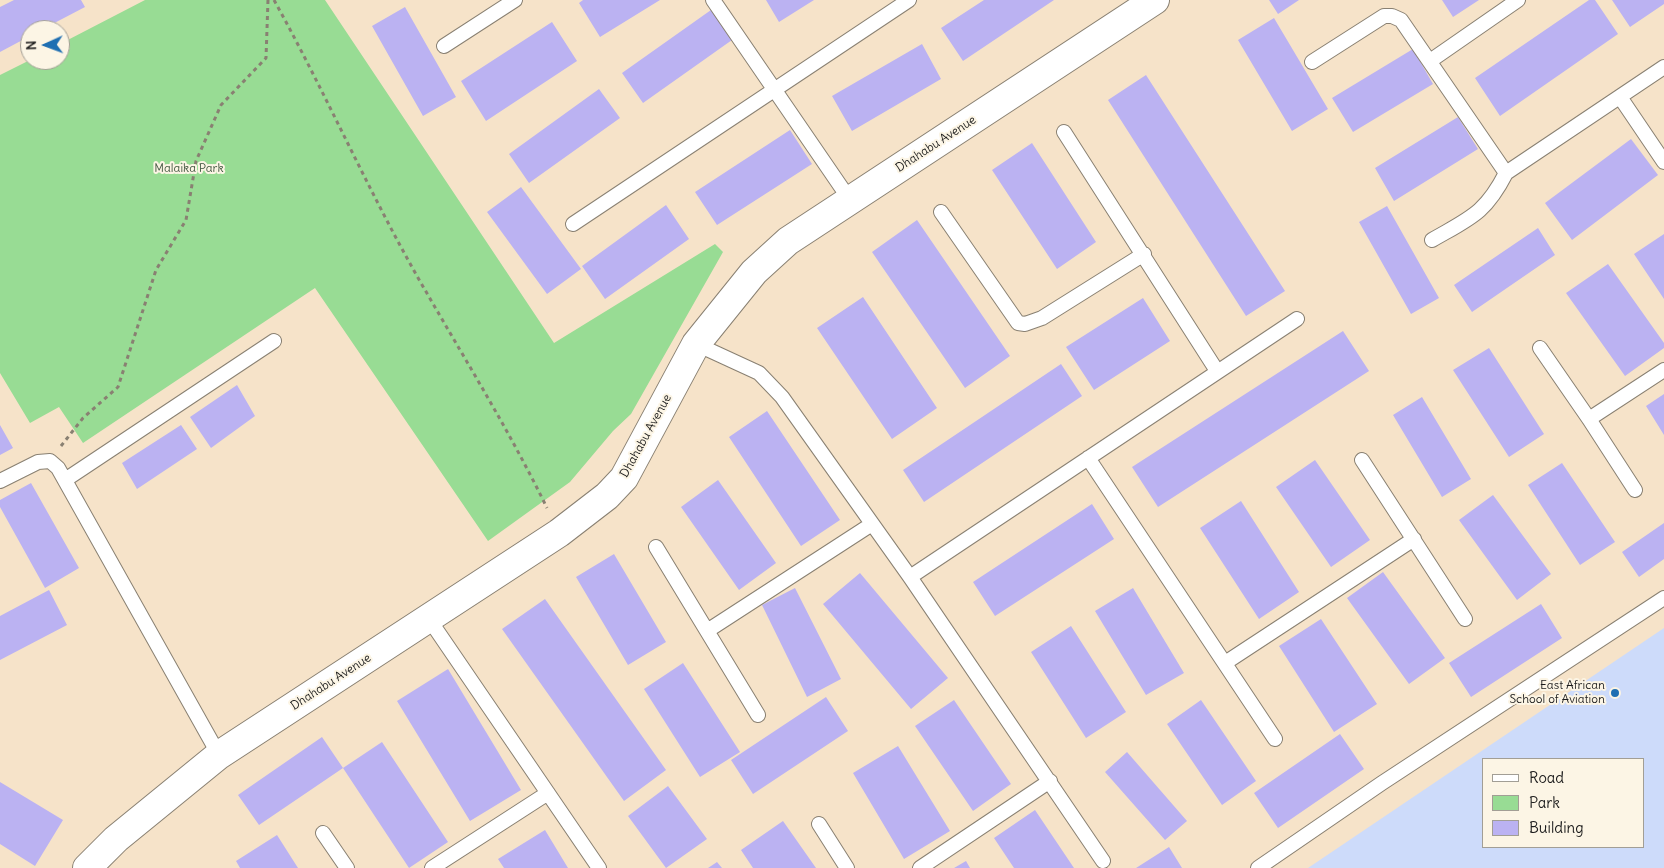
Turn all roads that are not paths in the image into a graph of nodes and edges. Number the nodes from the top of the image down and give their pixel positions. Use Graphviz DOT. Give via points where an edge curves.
graph roads {
  1 [pos="515,0"];
  2 [pos="713,0"];
  3 [pos="909,0"];
  4 [pos="1155,0"];
  5 [pos="1518,0"];
  6 [pos="444,46"];
  7 [pos="1430,61"];
  8 [pos="1312,62"];
  9 [pos="1664,67"];
  10 [pos="775,90"];
  11 [pos="1620,97"];
  12 [pos="1064,132"];
  13 [pos="1664,162"];
  14 [pos="1506,173"];
  15 [pos="850,200"];
  16 [pos="941,212"];
  17 [pos="573,224"];
  18 [pos="1432,240"];
  19 [pos="1144,254"];
  20 [pos="1297,319"];
  21 [pos="274,341"];
  22 [pos="696,344"];
  23 [pos="1540,348"];
  24 [pos="1217,370"];
  25 [pos="1664,370"];
  26 [pos="1590,419"];
  27 [pos="1088,458"];
  28 [pos="1362,460"];
  29 [pos="0,480"];
  30 [pos="65,480"];
  31 [pos="1635,490"];
  32 [pos="872,524"];
  33 [pos="1414,539"];
  34 [pos="656,547"];
  35 [pos="910,577"];
  36 [pos="1664,598"];
  37 [pos="429,619"];
  38 [pos="1465,619"];
  39 [pos="707,631"];
  40 [pos="1225,663"];
  41 [pos="758,715"];
  42 [pos="1275,739"];
  43 [pos="219,755"];
  44 [pos="1050,781"];
  45 [pos="548,793"];
  46 [pos="819,824"];
  47 [pos="323,833"];
  48 [pos="1103,861"];
  49 [pos="87,868"];
  50 [pos="347,868"];
  51 [pos="432,868"];
  52 [pos="599,868"];
  53 [pos="848,868"];
  54 [pos="920,868"];
  55 [pos="1258,868"];
  1 -- 6 [label="lane"];
  2 -- 10 [label="lane"];
  3 -- 10 [label="lane"];
  4 -- 15 [label="street, Dhahabu Avenue"];
  5 -- 7 [label="lane"];
  7 -- 8 [label="lane" via="1401,20 1384,16"];
  7 -- 14 [label="lane"];
  9 -- 11 [label="lane"];
  10 -- 15 [label="lane"];
  10 -- 17 [label="lane"];
  11 -- 13 [label="lane"];
  11 -- 14 [label="lane"];
  12 -- 19 [label="lane"];
  14 -- 18 [label="lane" via="1481,211"];
  15 -- 22 [label="street, Dhahabu Avenue" via="788,242 754,272"];
  16 -- 19 [label="lane" via="1018,323 1042,318"];
  19 -- 24 [label="lane"];
  20 -- 24 [label="lane"];
  21 -- 30 [label="lane"];
  22 -- 32 [label="lane" via="759,373 772,385"];
  22 -- 37 [label="street, Dhahabu Avenue" via="624,478 607,496 559,533"];
  23 -- 26 [label="lane"];
  24 -- 27 [label="lane"];
  25 -- 26 [label="lane"];
  26 -- 31 [label="lane"];
  27 -- 35 [label="lane"];
  27 -- 40 [label="lane"];
  28 -- 33 [label="lane"];
  29 -- 30 [label="lane" via="38,462 50,461"];
  30 -- 43 [label="lane"];
  32 -- 35 [label="lane"];
  32 -- 39 [label="lane"];
  33 -- 38 [label="lane"];
  33 -- 40 [label="lane"];
  34 -- 39 [label="lane"];
  35 -- 44 [label="lane"];
  36 -- 55 [label="lane"];
  37 -- 43 [label="street, Dhahabu Avenue"];
  37 -- 45 [label="lane"];
  39 -- 41 [label="lane"];
  40 -- 42 [label="lane"];
  43 -- 49 [label="street, Dhahabu Avenue" via="116,839"];
  44 -- 48 [label="lane"];
  44 -- 54 [label="lane"];
  45 -- 51 [label="lane"];
  45 -- 52 [label="lane"];
  46 -- 53 [label="lane"];
  47 -- 50 [label="lane"];
}
